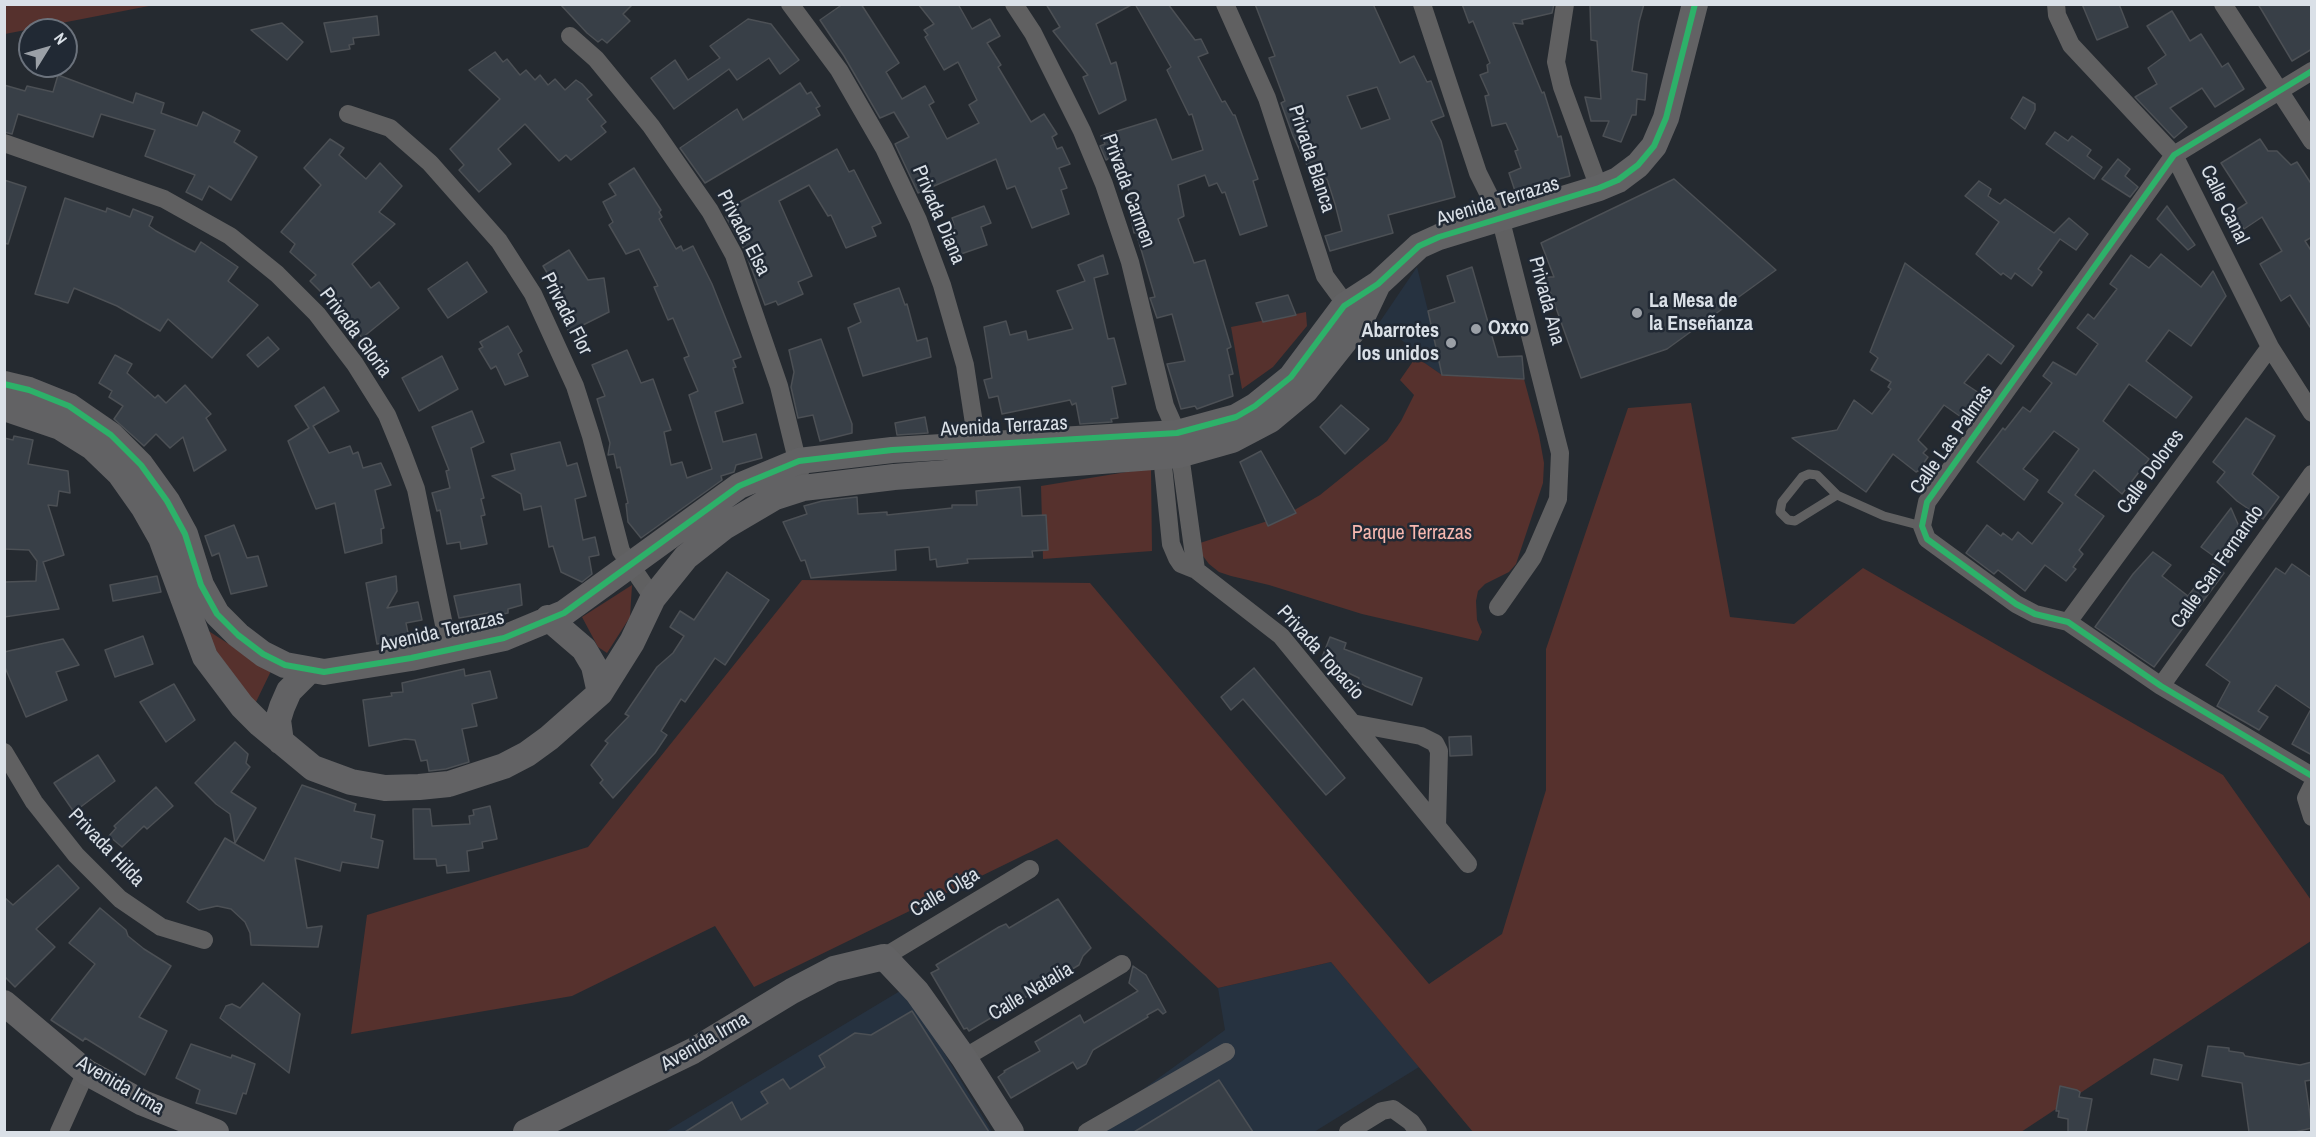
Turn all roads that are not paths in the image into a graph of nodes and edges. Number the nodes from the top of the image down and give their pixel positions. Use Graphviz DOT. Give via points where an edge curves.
graph roads {
  1 [pos="790,4"];
  2 [pos="1014,4"];
  3 [pos="1225,4"];
  4 [pos="1422,4"];
  5 [pos="1565,4"];
  6 [pos="1695,4"];
  7 [pos="2056,4"];
  8 [pos="2223,4"];
  9 [pos="570,36"];
  10 [pos="2312,71"];
  11 [pos="2279,91"];
  12 [pos="348,114"];
  13 [pos="2312,141"];
  14 [pos="4,143"];
  15 [pos="2174,155"];
  16 [pos="1599,188"];
  17 [pos="1500,217"];
  18 [pos="1352,314"];
  19 [pos="2270,348"];
  20 [pos="4,384"];
  21 [pos="4,408"];
  22 [pos="2312,413"];
  23 [pos="977,444"];
  24 [pos="1169,445"];
  25 [pos="799,461"];
  26 [pos="981,469"];
  27 [pos="2312,474"];
  28 [pos="803,488"];
  29 [pos="1837,495"];
  30 [pos="1922,526"];
  31 [pos="630,564"];
  32 [pos="653,598"];
  33 [pos="1498,607"];
  34 [pos="548,618"];
  35 [pos="2068,622"];
  36 [pos="450,649"];
  37 [pos="309,671"];
  38 [pos="2161,686"];
  39 [pos="600,693"];
  40 [pos="1352,723"];
  41 [pos="281,742"];
  42 [pos="4,753"];
  43 [pos="2312,776"];
  44 [pos="2312,786"];
  45 [pos="2312,817"];
  46 [pos="1437,826"];
  47 [pos="1468,864"];
  48 [pos="1030,869"];
  49 [pos="204,940"];
  50 [pos="884,957"];
  51 [pos="1122,964"];
  52 [pos="4,1003"];
  53 [pos="1226,1052"];
  54 [pos="964,1058"];
  55 [pos="86,1072"];
  56 [pos="59,1132"];
  57 [pos="216,1132"];
  58 [pos="526,1132"];
  59 [pos="1011,1132"];
  60 [pos="1087,1132"];
  61 [pos="1348,1132"];
  62 [pos="1418,1132"];
  1 -- 23 [label="street, Privada Diana" via="839,70 884,148 918,220 965,365"];
  2 -- 24 [label="street, Privada Carmen" via="1054,73 1104,184 1130,262 1166,406"];
  3 -- 18 [label="street, Privada Blanca" via="1268,98 1324,276"];
  4 -- 17 [label="street, Privada Ana" via="1479,173"];
  5 -- 16 [label="street" via="1556,62"];
  6 -- 16 [label="street, Avenida Terrazas" via="1676,88 1654,146 1638,165"];
  7 -- 15 [label="street, Calle Canal" via="2071,45"];
  8 -- 11 [label="street"];
  9 -- 25 [label="street, Privada Elsa" via="622,88 711,211 754,306"];
  10 -- 11 [label="street, Calle Las Palmas"];
  11 -- 13 [label="street"];
  11 -- 15 [label="street, Calle Las Palmas"];
  12 -- 31 [label="street, Privada Flor" via="390,128 430,163 499,242 527,285 575,386 621,551"];
  14 -- 36 [label="street, Privada Gloria" via="164,198 230,236 277,274 317,314 387,415 401,449 416,489"];
  15 -- 19 [label="street, Calle Canal"];
  15 -- 30 [label="street, Calle Las Palmas" via="1927,502"];
  16 -- 17 [label="street, Avenida Terrazas"];
  17 -- 18 [label="street, Avenida Terrazas" via="1419,246"];
  17 -- 33 [label="street, Privada Ana" via="1558,442 1561,473 1557,499 1533,557"];
  18 -- 24 [label="street, Avenida Terrazas" via="1291,376 1255,406"];
  19 -- 22 [label="street, Calle Canal"];
  19 -- 35 [label="street, Calle Dolores"];
  20 -- 37 [label="street, Avenida Terrazas" via="69,406 111,435 141,465 167,501 185,534 201,585 217,614 263,654"];
  21 -- 41 [label="street, Avenida Terrazas" via="60,427 92,447 120,474 161,538 205,657 242,706"];
  23 -- 24 [label="street, Avenida Terrazas"];
  23 -- 25 [label="street, Avenida Terrazas"];
  23 -- 26 [label="street, Privada Diana"];
  24 -- 26 [label="street, Avenida Terrazas"];
  24 -- 40 [label="street, Privada Topacio" via="1178,521 1196,570 1281,636"];
  25 -- 28 [label="street, Privada Elsa"];
  25 -- 31 [label="street, Avenida Terrazas" via="739,486"];
  26 -- 28 [label="street, Avenida Terrazas"];
  27 -- 38 [label="street, Calle San Fernando"];
  28 -- 32 [label="street, Avenida Terrazas" via="775,498 724,527 686,557"];
  29 -- 29 [label="lane" via="1817,475 1809,474 1782,502 1780,512 1795,521"];
  29 -- 30 [label="lane" via="1884,516"];
  30 -- 35 [label="street, Calle Las Palmas" via="1927,538 2016,604 2035,614"];
  31 -- 32 [label="street, Privada Flor"];
  31 -- 34 [label="street, Avenida Terrazas" via="564,613"];
  32 -- 39 [label="street, Avenida Terrazas" via="632,642"];
  34 -- 36 [label="street, Avenida Terrazas" via="504,638"];
  34 -- 39 [label="street" via="585,649 594,666"];
  35 -- 38 [label="street, Calle Las Palmas"];
  36 -- 37 [label="street, Avenida Terrazas" via="324,672"];
  37 -- 41 [label="street" via="290,691 282,707"];
  38 -- 43 [label="street, Calle Las Palmas"];
  39 -- 41 [label="street, Avenida Terrazas" via="527,754 449,784 385,788 351,782 314,768"];
  40 -- 46 [label="street, Privada Topacio"];
  40 -- 46 [label="street, Privada Topacio" via="1421,736 1434,743 1439,751"];
  42 -- 49 [label="street, Privada Hilda" via="34,802 76,855 120,898 161,927"];
  44 -- 45 [label="street" via="2306,798"];
  46 -- 47 [label="street, Privada Topacio"];
  48 -- 50 [label="street, Calle Olga"];
  50 -- 54 [label="street" via="917,992"];
  50 -- 58 [label="street, Avenida Irma" via="834,969 693,1051"];
  51 -- 54 [label="street, Calle Natalia"];
  52 -- 55 [label="street, Avenida Irma"];
  53 -- 60 [label="street"];
  54 -- 59 [label="street"];
  55 -- 56 [label="street"];
  55 -- 57 [label="street, Avenida Irma" via="143,1103"];
  61 -- 62 [label="street" via="1382,1111 1393,1109"];
}
